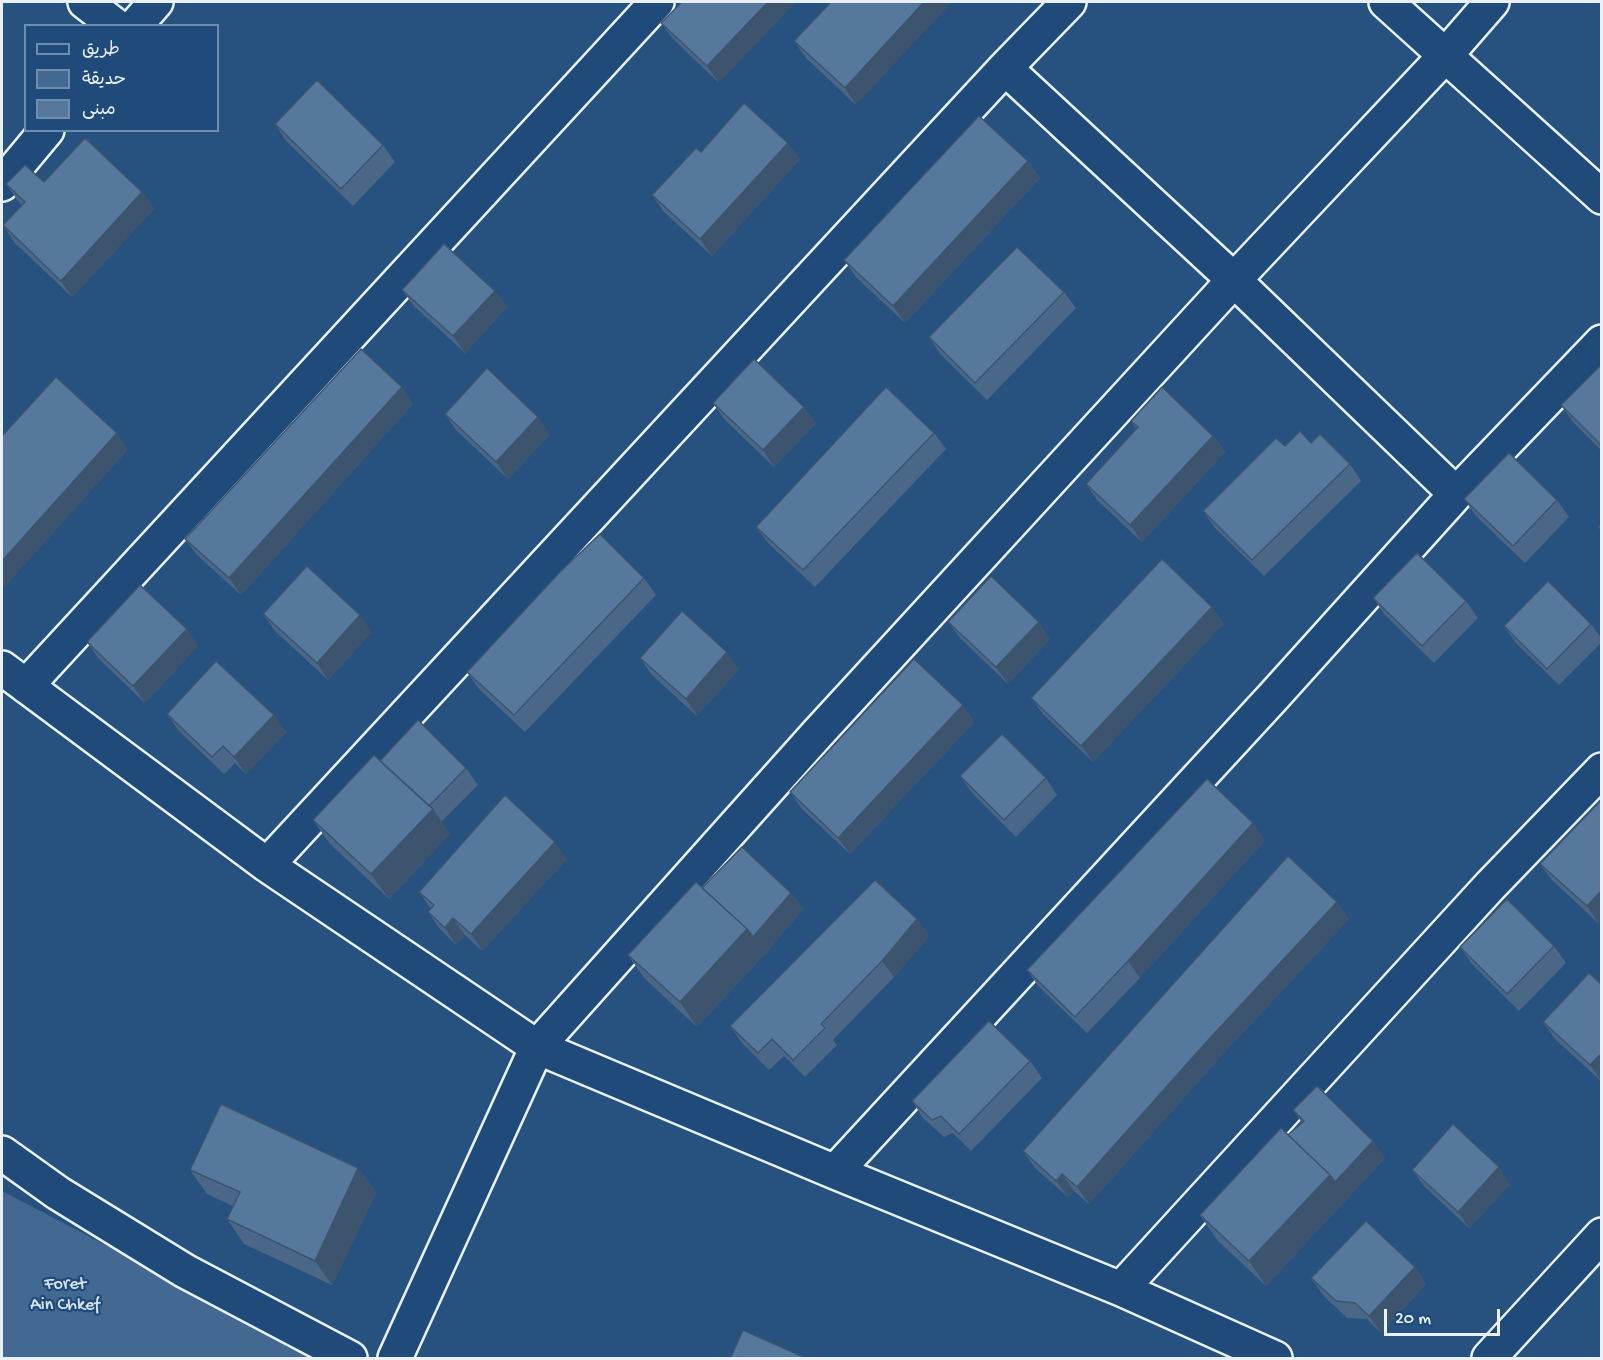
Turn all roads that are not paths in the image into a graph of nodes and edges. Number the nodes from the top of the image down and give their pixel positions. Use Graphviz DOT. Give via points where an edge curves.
graph roads {
  1 [pos="85,2"];
  2 [pos="156,2"];
  3 [pos="657,2"];
  4 [pos="1069,2"];
  5 [pos="1386,2"];
  6 [pos="1492,2"];
  7 [pos="113,24"];
  8 [pos="137,24"];
  9 [pos="1445,56"];
  10 [pos="1005,68"];
  11 [pos="45,132"];
  12 [pos="2,184"];
  13 [pos="1602,197"];
  14 [pos="1234,280"];
  15 [pos="1602,342"];
  16 [pos="1456,494"];
  17 [pos="14,677"];
  18 [pos="1602,770"];
  19 [pos="267,865"];
  20 [pos="537,1047"];
  21 [pos="2,1153"];
  22 [pos="835,1172"];
  23 [pos="1602,1235"];
  24 [pos="1121,1289"];
  25 [pos="350,1359"];
  26 [pos="395,1359"];
  27 [pos="1275,1359"];
  28 [pos="1489,1359"];
  1 -- 7 [label="street"];
  2 -- 8 [label="street"];
  3 -- 17 [label="street"];
  4 -- 10 [label="street"];
  5 -- 9 [label="street"];
  6 -- 9 [label="street"];
  9 -- 13 [label="street"];
  9 -- 14 [label="street"];
  10 -- 14 [label="street"];
  10 -- 19 [label="street"];
  11 -- 12 [label="street"];
  14 -- 16 [label="street"];
  14 -- 20 [label="street" via="818,733"];
  15 -- 16 [label="street"];
  16 -- 22 [label="street"];
  17 -- 19 [label="street"];
  18 -- 24 [label="street" via="1490,886"];
  19 -- 20 [label="street"];
  20 -- 22 [label="street"];
  20 -- 26 [label="street"];
  21 -- 25 [label="street" via="58,1193 185,1271"];
  22 -- 24 [label="street"];
  23 -- 28 [label="street"];
  24 -- 27 [label="street"];
}
